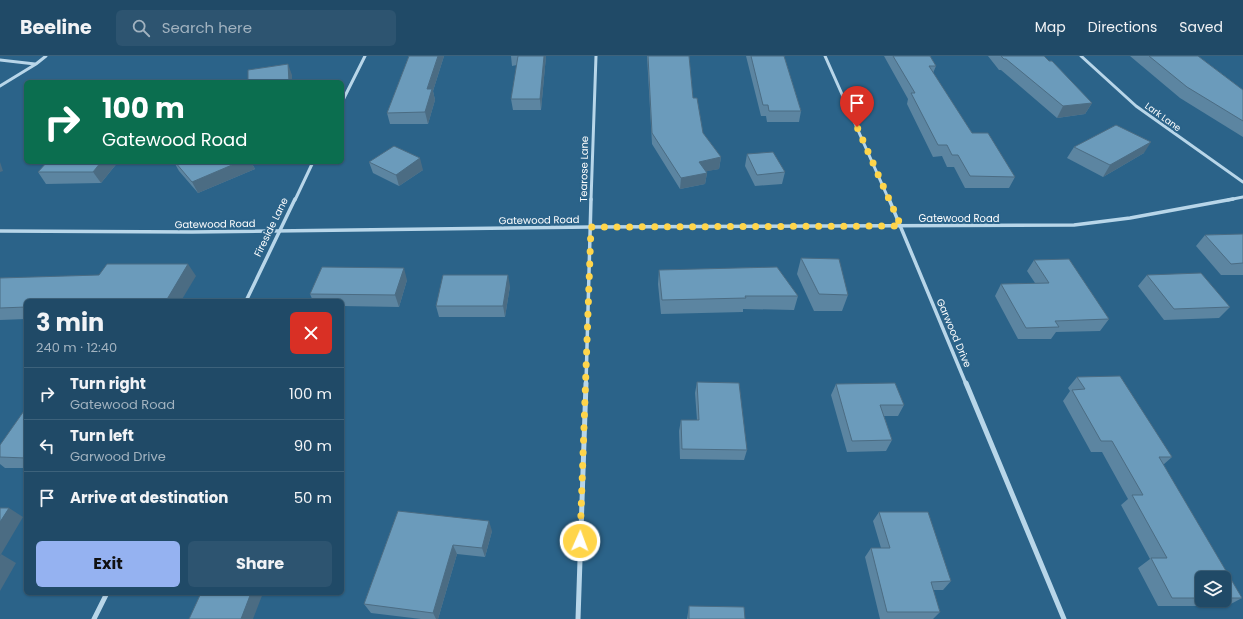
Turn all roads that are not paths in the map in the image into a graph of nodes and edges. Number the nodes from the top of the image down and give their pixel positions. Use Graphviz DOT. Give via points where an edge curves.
graph roads {
  1 [pos="46,56"];
  2 [pos="365,56"];
  3 [pos="596,56"];
  4 [pos="825,56"];
  5 [pos="1081,56"];
  6 [pos="0,60"];
  7 [pos="36,64"];
  8 [pos="0,86"];
  9 [pos="344,98"];
  10 [pos="312,164"];
  11 [pos="1243,182"];
  12 [pos="1243,197"];
  13 [pos="901,226"];
  14 [pos="591,227"];
  15 [pos="0,231"];
  16 [pos="279,231"];
  17 [pos="247,299"];
  18 [pos="106,595"];
  19 [pos="94,619"];
  20 [pos="578,619"];
  21 [pos="1064,619"];
  1 -- 7 [label="street"];
  2 -- 9 [label="street"];
  3 -- 14 [label="street, Tearose Lane"];
  4 -- 13 [label="street, Garwood Drive"];
  5 -- 11 [label="street, Lark Lane" via="1136,106"];
  6 -- 7 [label="street"];
  7 -- 8 [label="street"];
  10 -- 16 [label="street, Fireside Lane"];
  12 -- 13 [label="street, Gatewood Road" via="1130,218 1074,225"];
  13 -- 14 [label="street, Gatewood Road"];
  13 -- 21 [label="street, Garwood Drive"];
  14 -- 16 [label="street, Gatewood Road"];
  14 -- 20 [label="street, Tearose Lane"];
  15 -- 16 [label="street, Gatewood Road"];
  16 -- 17 [label="street, Fireside Lane"];
  18 -- 19 [label="street"];
}
